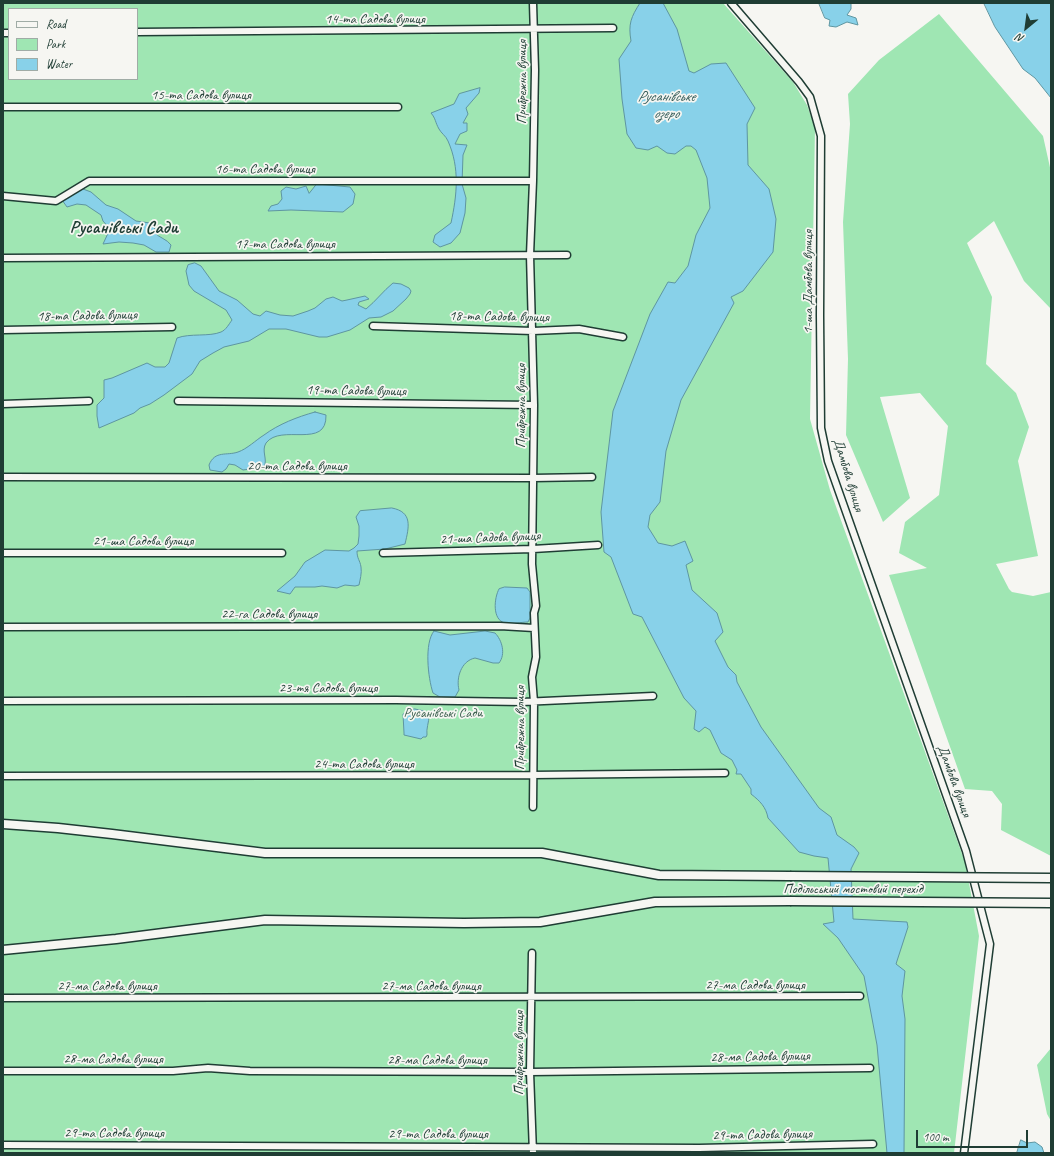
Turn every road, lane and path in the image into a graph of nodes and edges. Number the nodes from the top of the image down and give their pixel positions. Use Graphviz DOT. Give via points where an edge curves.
graph roads {
  1 [pos="533,3"];
  2 [pos="731,3"];
  3 [pos="613,28"];
  4 [pos="534,30"];
  5 [pos="138,32"];
  6 [pos="398,106"];
  7 [pos="3,107"];
  8 [pos="533,181"];
  9 [pos="3,196"];
  10 [pos="530,255"];
  11 [pos="567,255"];
  12 [pos="3,258"];
  13 [pos="172,326"];
  14 [pos="373,326"];
  15 [pos="3,330"];
  16 [pos="533,331"];
  17 [pos="623,336"];
  18 [pos="89,401"];
  19 [pos="178,401"];
  20 [pos="3,404"];
  21 [pos="534,405"];
  22 [pos="821,428"];
  23 [pos="3,477"];
  24 [pos="592,477"];
  25 [pos="533,478"];
  26 [pos="598,545"];
  27 [pos="533,549"];
  28 [pos="383,552"];
  29 [pos="3,553"];
  30 [pos="282,553"];
  31 [pos="3,627"];
  32 [pos="534,628"];
  33 [pos="653,696"];
  34 [pos="3,702"];
  35 [pos="534,702"];
  36 [pos="725,773"];
  37 [pos="3,776"];
  38 [pos="532,776"];
  39 [pos="533,807"];
  40 [pos="3,824"];
  41 [pos="1051,878"];
  42 [pos="1051,902"];
  43 [pos="3,950"];
  44 [pos="532,953"];
  45 [pos="860,996"];
  46 [pos="3,998"];
  47 [pos="531,998"];
  48 [pos="870,1068"];
  49 [pos="3,1071"];
  50 [pos="530,1072"];
  51 [pos="873,1144"];
  52 [pos="3,1145"];
  53 [pos="533,1150"];
  54 [pos="964,1153"];
  1 -- 4 [label="street, Прибрежна вулиця"];
  2 -- 22 [label="street, 1-ша Дамбова вулиця" via="810,97 821,136"];
  3 -- 4 [label="street, 14-та Садова вулиця"];
  4 -- 5 [label="street, 14-та Садова вулиця"];
  4 -- 8 [label="street, Прибрежна вулиця"];
  6 -- 7 [label="street, 15-та Садова вулиця"];
  8 -- 9 [label="street, 16-та Садова вулиця" via="89,181 56,202"];
  8 -- 10 [label="street, Прибрежна вулиця"];
  10 -- 11 [label="street, 17-та Садова вулиця"];
  10 -- 12 [label="street, 17-та Садова вулиця"];
  10 -- 16 [label="street, Прибрежна вулиця"];
  13 -- 15 [label="street, 18-та Садова вулиця"];
  14 -- 16 [label="street, 18-та Садова вулиця"];
  16 -- 17 [label="street, 18-та Садова вулиця" via="579,329"];
  16 -- 21 [label="street, Прибрежна вулиця"];
  18 -- 20 [label="street"];
  19 -- 21 [label="street, 19-та Садова вулиця"];
  21 -- 25 [label="street, Прибрежна вулиця"];
  22 -- 54 [label="street, Дамбова вулиця" via="828,461 966,851 990,944"];
  23 -- 25 [label="street, 20-та Садова вулиця"];
  24 -- 25 [label="street, 20-та Садова вулиця"];
  25 -- 27 [label="street, Прибрежна вулиця"];
  26 -- 27 [label="street, 21-ша Садова вулиця"];
  27 -- 28 [label="street, 21-ша Садова вулиця"];
  27 -- 32 [label="street, Прибрежна вулиця" via="533,582 536,594"];
  29 -- 30 [label="street, 21-ша Садова вулиця"];
  31 -- 32 [label="street, 22-га Садова вулиця"];
  32 -- 35 [label="street, Прибрежна вулиця"];
  33 -- 35 [label="street, 23-тя Садова вулиця"];
  34 -- 35 [label="street, 23-тя Садова вулиця"];
  35 -- 38 [label="street, Прибрежна вулиця"];
  36 -- 38 [label="street, 24-та Садова вулиця"];
  37 -- 38 [label="street, 24-та Садова вулиця"];
  38 -- 39 [label="street, Прибрежна вулиця"];
  40 -- 41 [label="main road, Подільський мостовий перехід, bridge" via="58,828 265,853 542,853 659,875"];
  42 -- 43 [label="main road, Подільський мостовий перехід, bridge" via="655,902 540,922 265,920"];
  44 -- 47 [label="street, Прибрежна вулиця"];
  45 -- 47 [label="street, 27-ма Садова вулиця"];
  46 -- 47 [label="street, 27-ма Садова вулиця"];
  47 -- 50 [label="street, Прибрежна вулиця"];
  48 -- 50 [label="street, 28-ма Садова вулиця"];
  49 -- 50 [label="street, 28-ма Садова вулиця" via="173,1071 208,1068 250,1071"];
  50 -- 53 [label="street, Прибрежна вулиця"];
  51 -- 53 [label="street, 29-та Садова вулиця"];
  52 -- 53 [label="street, 29-та Садова вулиця"];
}
